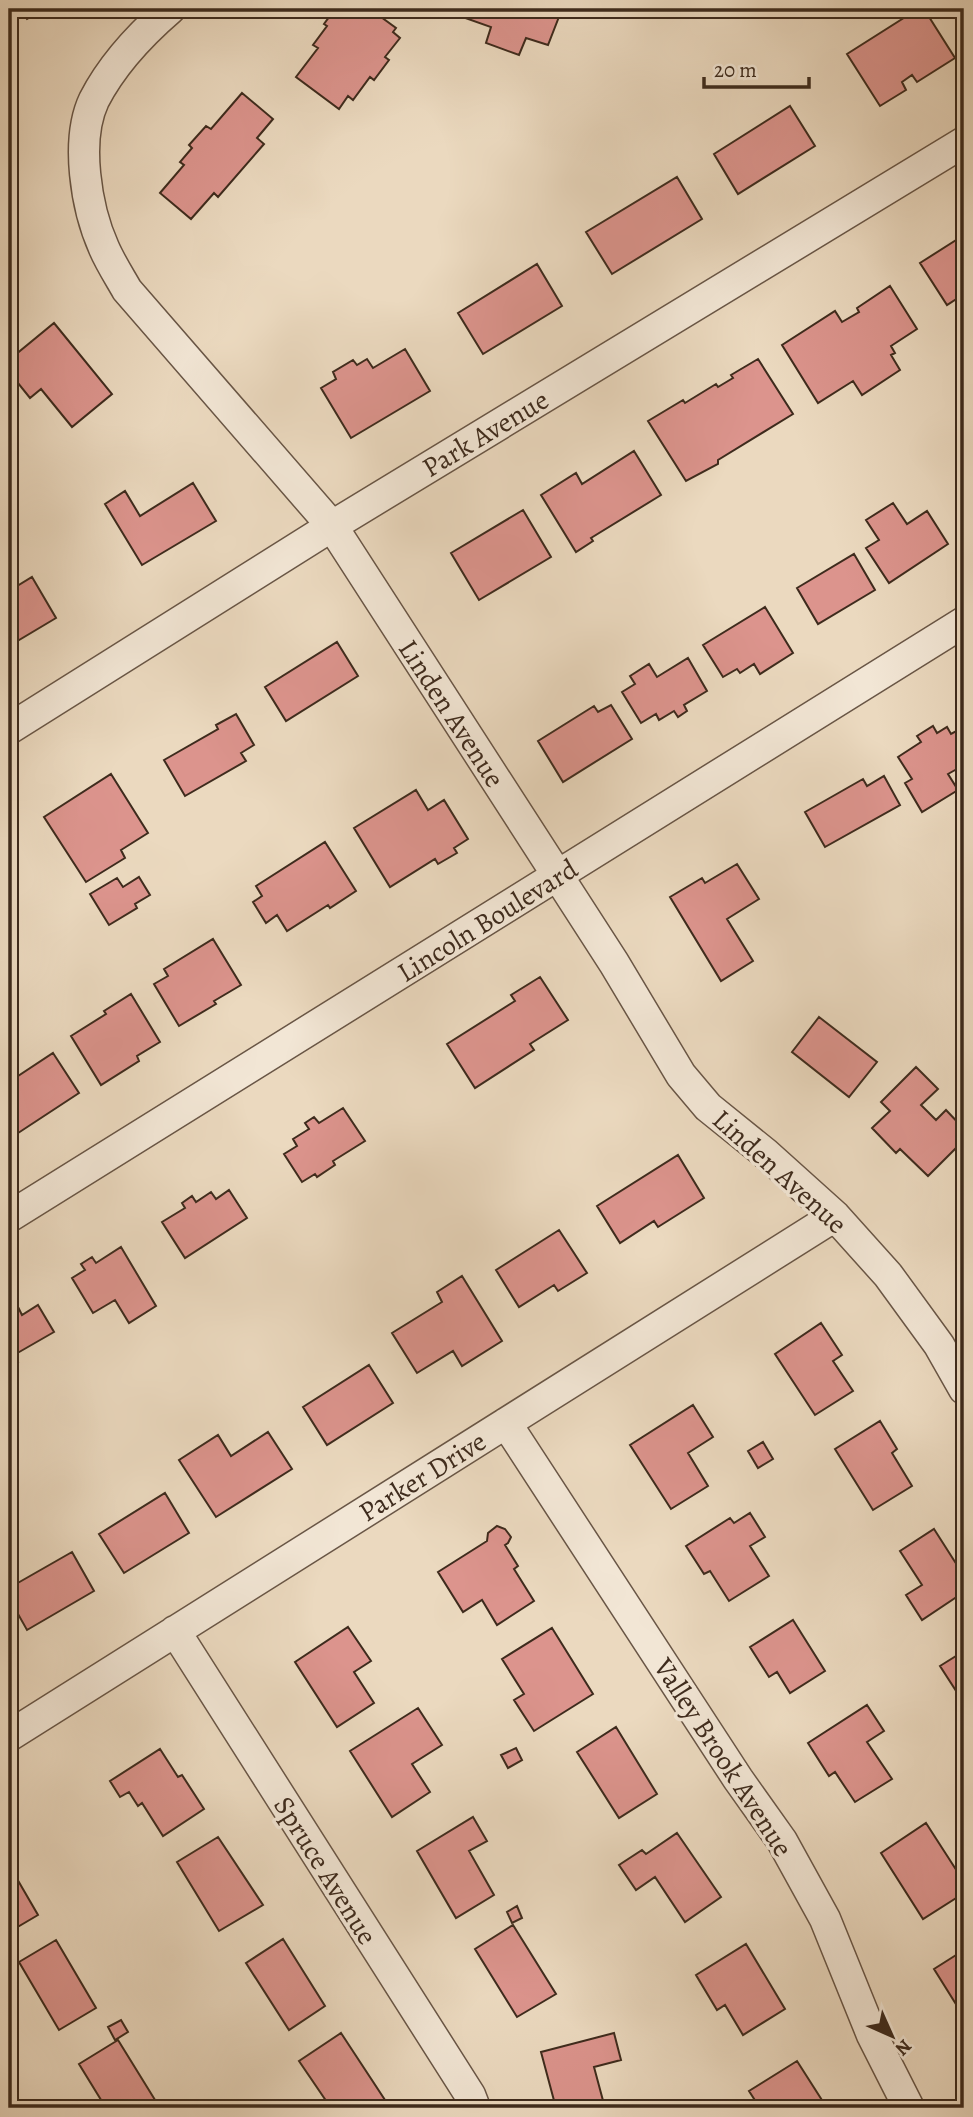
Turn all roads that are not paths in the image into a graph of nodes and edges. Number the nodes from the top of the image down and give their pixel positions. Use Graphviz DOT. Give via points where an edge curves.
graph roads {
  1 [pos="170,9"];
  2 [pos="964,142"];
  3 [pos="332,526"];
  4 [pos="964,622"];
  5 [pos="9,729"];
  6 [pos="557,876"];
  7 [pos="835,1216"];
  8 [pos="9,1217"];
  9 [pos="964,1389"];
  10 [pos="506,1423"];
  11 [pos="175,1631"];
  12 [pos="9,1736"];
  13 [pos="475,2108"];
  14 [pos="909,2108"];
  1 -- 3 [label="street, Linden Avenue" via="110,73 93,102 85,128 84,156 90,208 103,247 127,290"];
  2 -- 3 [label="street, Park Avenue"];
  3 -- 5 [label="street, Park Avenue"];
  3 -- 6 [label="street, Linden Avenue"];
  4 -- 6 [label="street, Lincoln Boulevard"];
  6 -- 7 [label="street, Linden Avenue" via="681,1075 708,1107"];
  6 -- 8 [label="street, Lincoln Boulevard"];
  7 -- 9 [label="street, Linden Avenue" via="888,1275 939,1345"];
  7 -- 10 [label="street, Parker Drive"];
  10 -- 11 [label="street, Parker Drive"];
  10 -- 14 [label="street, Valley Brook Avenue" via="782,1841 825,1919 872,2035"];
  11 -- 12 [label="street, Parker Drive"];
  11 -- 13 [label="street, Spruce Avenue"];
}
